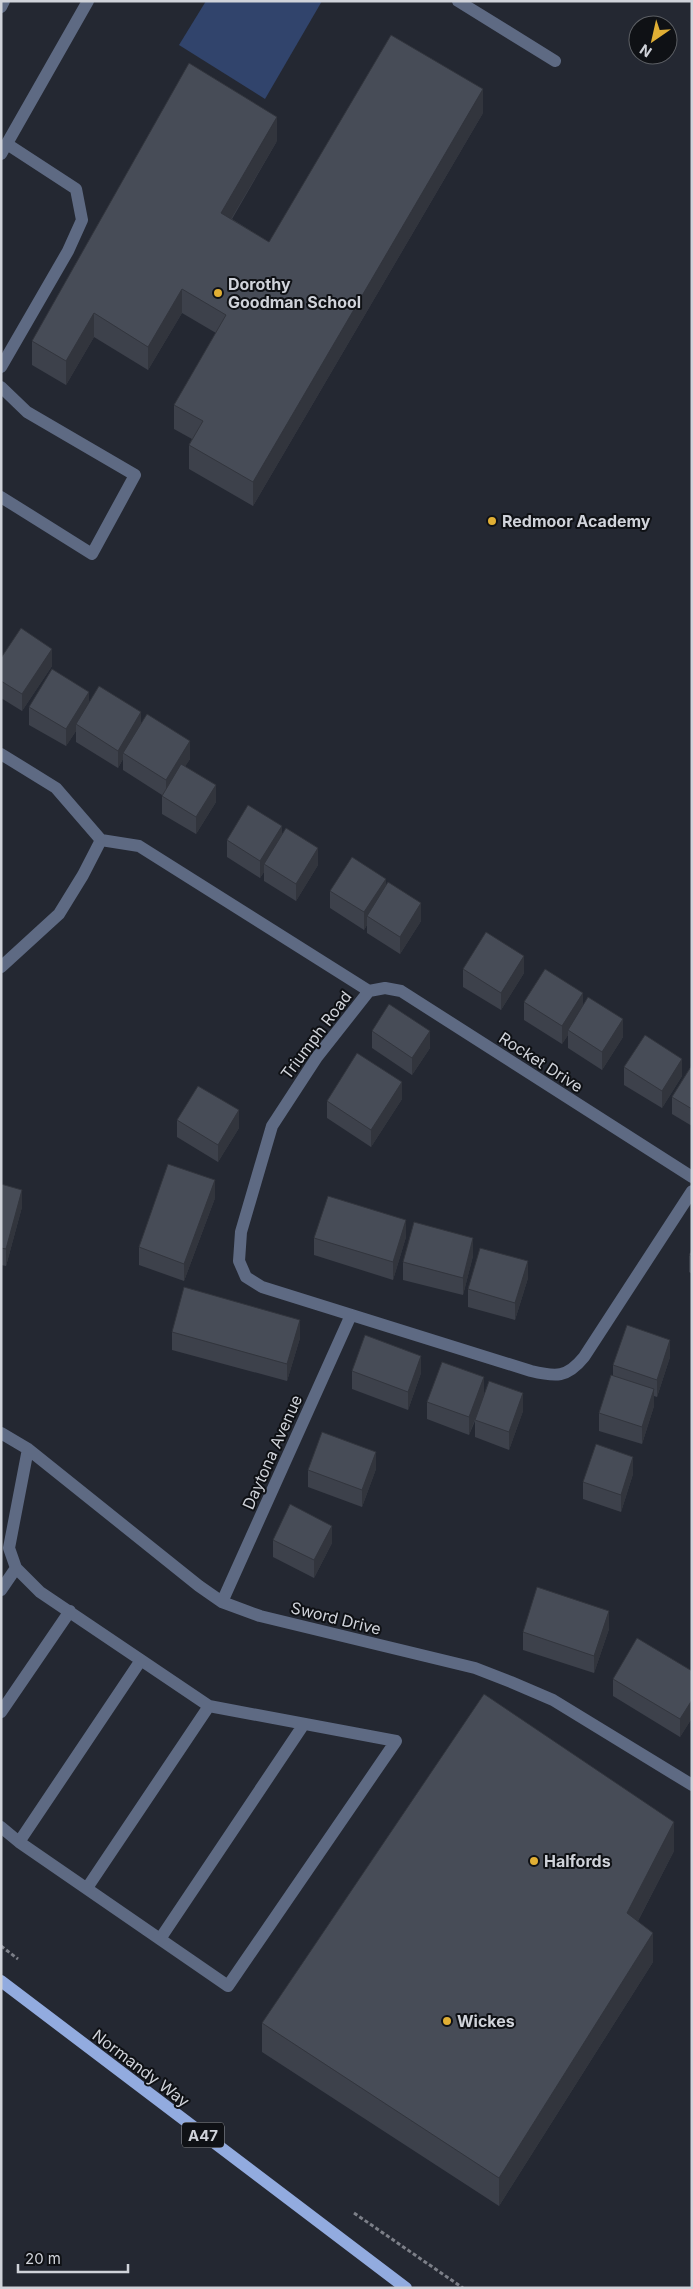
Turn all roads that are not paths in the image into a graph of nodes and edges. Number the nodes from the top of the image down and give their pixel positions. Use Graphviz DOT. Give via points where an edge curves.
graph roads {
  1 [pos="4,1"];
  2 [pos="88,1"];
  3 [pos="458,1"];
  4 [pos="1,7"];
  5 [pos="555,61"];
  6 [pos="4,149"];
  7 [pos="1,367"];
  8 [pos="1,387"];
  9 [pos="1,497"];
  10 [pos="1,754"];
  11 [pos="101,840"];
  12 [pos="1,968"];
  13 [pos="369,991"];
  14 [pos="692,1177"];
  15 [pos="692,1191"];
  16 [pos="351,1315"];
  17 [pos="1,1433"];
  18 [pos="28,1449"];
  19 [pos="16,1568"];
  20 [pos="1,1590"];
  21 [pos="222,1602"];
  22 [pos="70,1611"];
  23 [pos="142,1660"];
  24 [pos="209,1706"];
  25 [pos="1,1712"];
  26 [pos="304,1724"];
  27 [pos="692,1785"];
  28 [pos="1,1827"];
  29 [pos="19,1842"];
  30 [pos="87,1888"];
  31 [pos="160,1939"];
  32 [pos="1,1981"];
  33 [pos="406,2288"];
  1 -- 4 [label="street"];
  2 -- 6 [label="street"];
  3 -- 5 [label="street"];
  6 -- 7 [label="street" via="76,190 82,220 68,251"];
  8 -- 9 [label="street" via="27,412 135,475 92,554"];
  10 -- 11 [label="street" via="56,788"];
  11 -- 12 [label="street" via="59,914"];
  11 -- 13 [label="street, Triumph Road" via="139,846"];
  13 -- 14 [label="street, Rocket Drive" via="386,988 401,991"];
  13 -- 16 [label="street, Triumph Road" via="317,1057 272,1126 241,1232 239,1260 246,1277 262,1287"];
  15 -- 16 [label="street, Triumph Road" via="575,1368 564,1374 553,1376 531,1371"];
  16 -- 21 [label="street, Daytona Avenue"];
  17 -- 18 [label="street, Sword Drive"];
  18 -- 19 [label="street" via="9,1548"];
  18 -- 21 [label="street, Sword Drive"];
  19 -- 20 [label="street"];
  19 -- 22 [label="street" via="40,1592"];
  21 -- 27 [label="street, Sword Drive" via="260,1616 475,1668 511,1682 553,1700"];
  22 -- 23 [label="street"];
  22 -- 25 [label="street"];
  23 -- 24 [label="street"];
  23 -- 29 [label="street"];
  24 -- 26 [label="street"];
  24 -- 30 [label="street"];
  26 -- 31 [label="street"];
  26 -- 31 [label="street" via="396,1741 228,1986"];
  28 -- 29 [label="street"];
  29 -- 30 [label="street"];
  30 -- 31 [label="street"];
  32 -- 33 [label="main road, Normandy Way / A47"];
}
